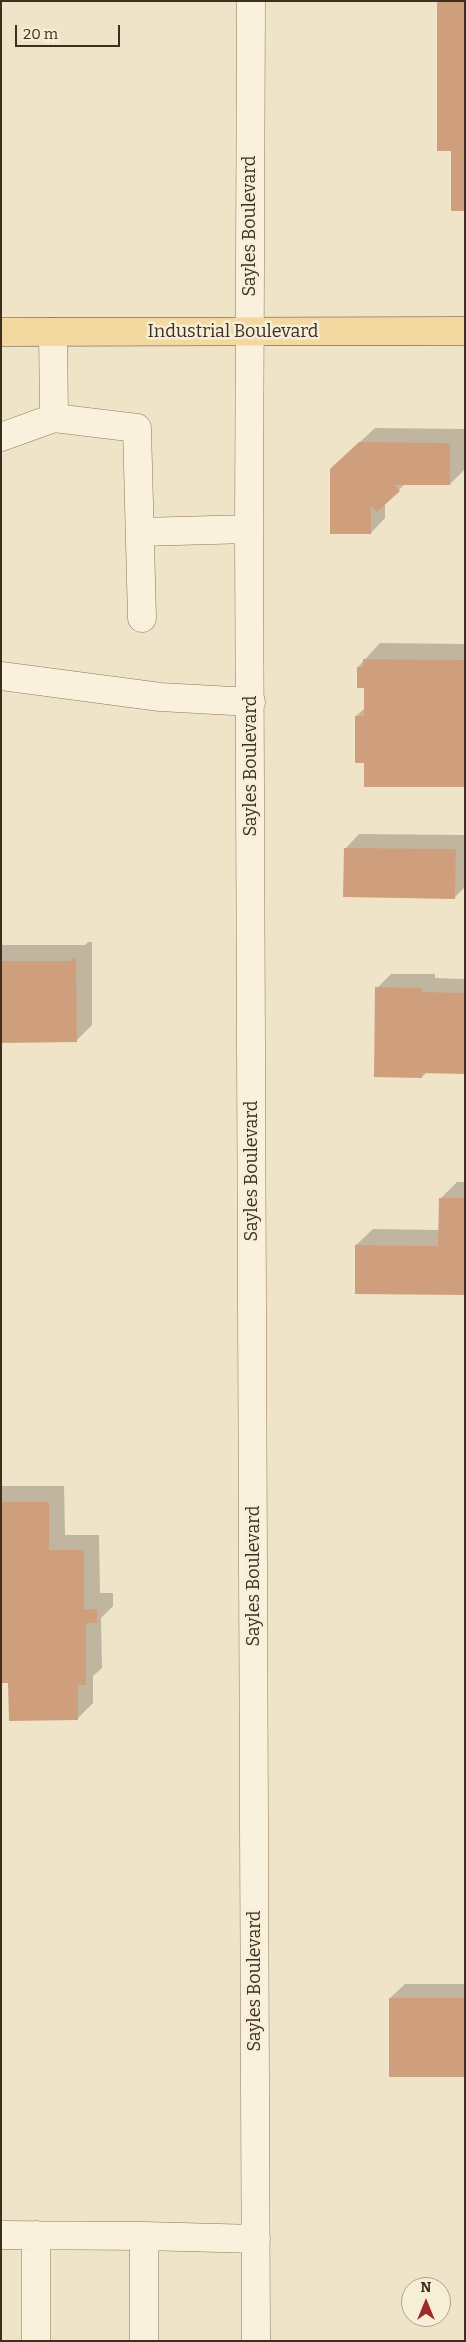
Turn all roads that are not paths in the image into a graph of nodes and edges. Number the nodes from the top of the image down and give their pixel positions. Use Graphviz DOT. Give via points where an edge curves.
graph roads {
  1 [pos="251,1"];
  2 [pos="249,331"];
  3 [pos="465,331"];
  4 [pos="1,332"];
  5 [pos="53,332"];
  6 [pos="54,418"];
  7 [pos="1,436"];
  8 [pos="249,529"];
  9 [pos="141,532"];
  10 [pos="142,618"];
  11 [pos="1,676"];
  12 [pos="251,702"];
  13 [pos="1,2235"];
  14 [pos="36,2235"];
  15 [pos="144,2236"];
  16 [pos="256,2239"];
  17 [pos="36,2341"];
  18 [pos="144,2341"];
  19 [pos="256,2341"];
  1 -- 2 [label="street, Sayles Boulevard"];
  2 -- 3 [label="main road, Industrial Boulevard"];
  2 -- 5 [label="main road, Industrial Boulevard"];
  2 -- 8 [label="street, Sayles Boulevard"];
  4 -- 5 [label="main road, Industrial Boulevard"];
  5 -- 6 [label="street"];
  6 -- 7 [label="street"];
  6 -- 9 [label="street" via="137,428"];
  8 -- 9 [label="street"];
  8 -- 12 [label="street, Sayles Boulevard"];
  9 -- 10 [label="street"];
  11 -- 12 [label="street" via="160,697"];
  12 -- 16 [label="street, Sayles Boulevard"];
  13 -- 14 [label="street"];
  14 -- 15 [label="street"];
  14 -- 17 [label="street"];
  15 -- 16 [label="street"];
  15 -- 18 [label="street"];
  16 -- 19 [label="street, Sayles Boulevard"];
}
